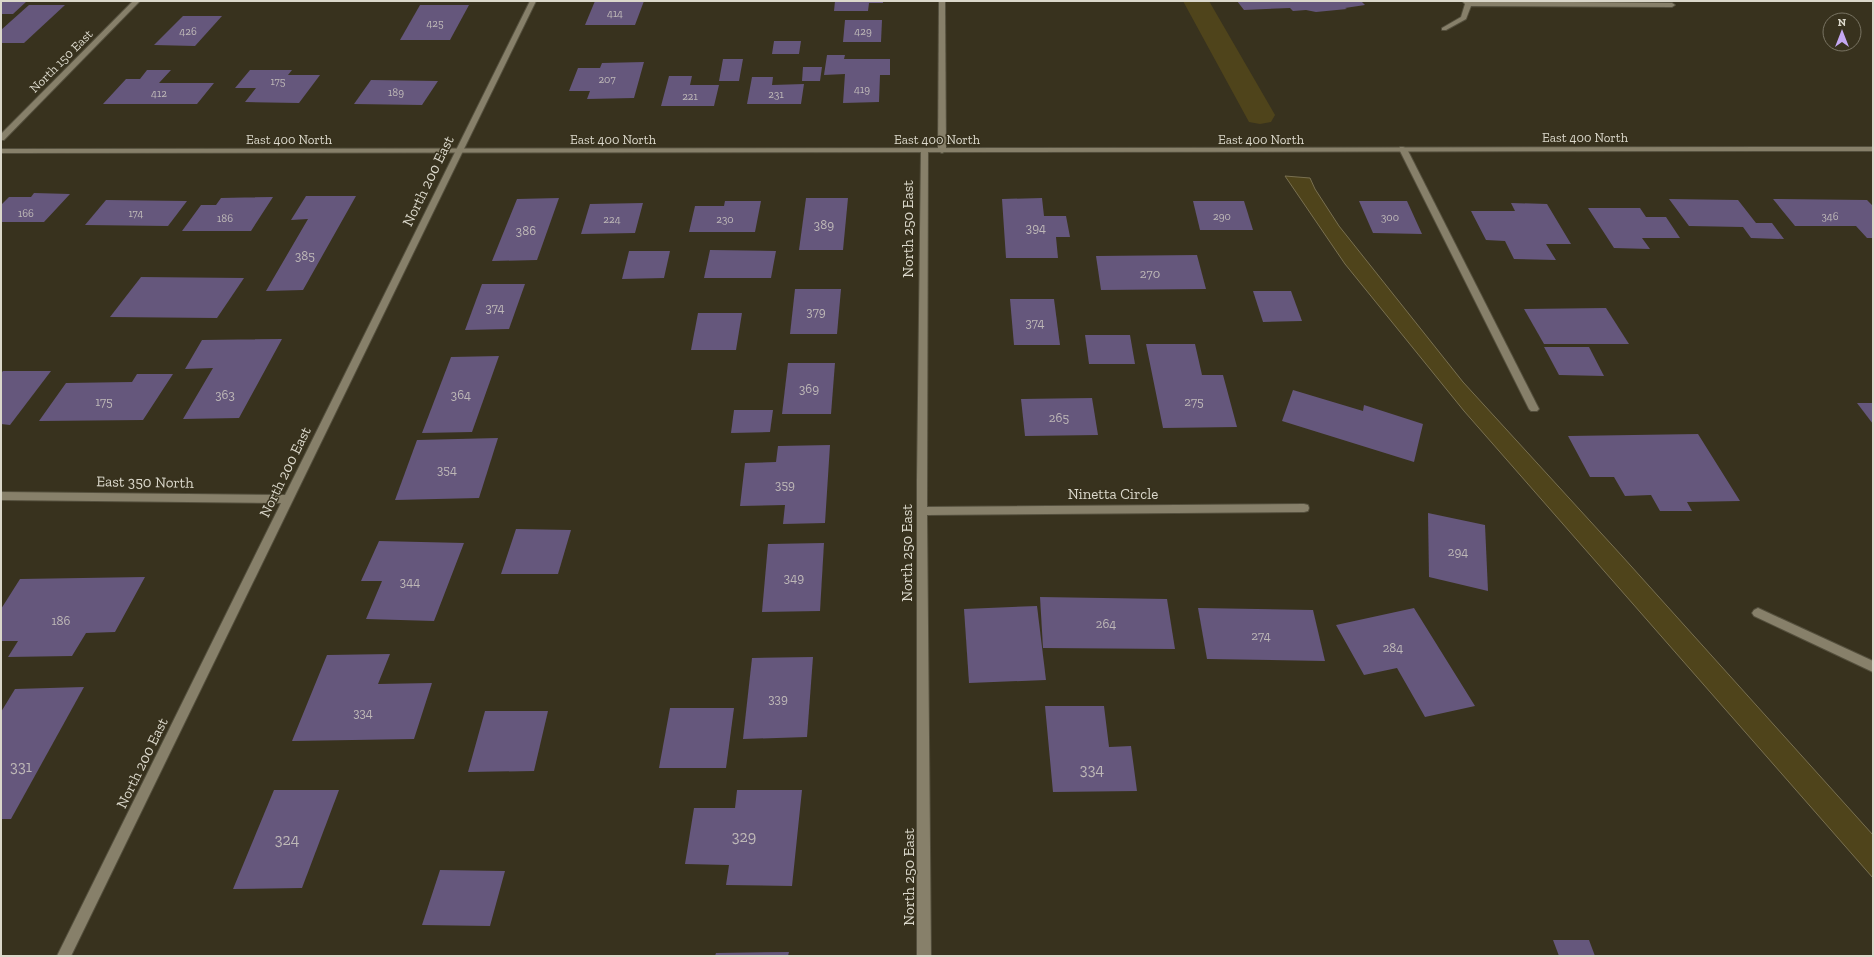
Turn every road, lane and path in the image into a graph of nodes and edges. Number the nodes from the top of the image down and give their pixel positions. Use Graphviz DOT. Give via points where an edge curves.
graph roads {
  1 [pos="137,1"];
  2 [pos="533,1"];
  3 [pos="942,1"];
  4 [pos="1466,3"];
  5 [pos="1672,6"];
  6 [pos="1444,29"];
  7 [pos="1,138"];
  8 [pos="1403,149"];
  9 [pos="1873,149"];
  10 [pos="1,150"];
  11 [pos="924,150"];
  12 [pos="942,150"];
  13 [pos="460,151"];
  14 [pos="1534,409"];
  15 [pos="1,496"];
  16 [pos="288,499"];
  17 [pos="1304,508"];
  18 [pos="922,511"];
  19 [pos="1758,613"];
  20 [pos="1873,667"];
  21 [pos="64,956"];
  22 [pos="924,956"];
  1 -- 7 [label="street, North 150 East"];
  2 -- 13 [label="street, North 200 East"];
  3 -- 12 [label="street"];
  4 -- 5 [label="street"];
  4 -- 6 [label="street" via="1464,18"];
  8 -- 9 [label="street, East 400 North"];
  8 -- 12 [label="street, East 400 North"];
  8 -- 14 [label="street"];
  10 -- 13 [label="street, East 400 North"];
  11 -- 12 [label="street, East 400 North"];
  11 -- 13 [label="street, East 400 North"];
  11 -- 18 [label="street, North 250 East"];
  13 -- 16 [label="street, North 200 East"];
  15 -- 16 [label="street, East 350 North"];
  16 -- 21 [label="street, North 200 East"];
  17 -- 18 [label="street, Ninetta Circle"];
  18 -- 22 [label="street, North 250 East"];
  19 -- 20 [label="street"];
}
